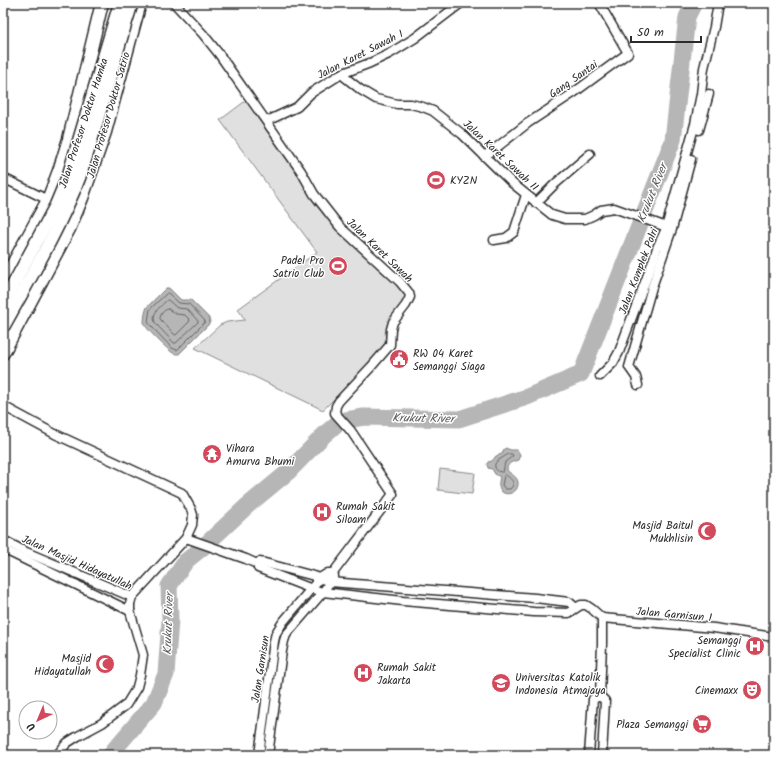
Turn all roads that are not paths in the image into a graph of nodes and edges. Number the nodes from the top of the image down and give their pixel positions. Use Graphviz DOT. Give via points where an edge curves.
graph roads {
  1 [pos="102,3"];
  2 [pos="120,3"];
  3 [pos="132,3"];
  4 [pos="140,3"];
  5 [pos="174,3"];
  6 [pos="460,3"];
  7 [pos="599,3"];
  8 [pos="718,3"];
  9 [pos="341,74"];
  10 [pos="709,94"];
  11 [pos="267,121"];
  12 [pos="590,154"];
  13 [pos="484,156"];
  14 [pos="3,178"];
  15 [pos="526,195"];
  16 [pos="48,200"];
  17 [pos="536,203"];
  18 [pos="77,209"];
  19 [pos="667,227"];
  20 [pos="29,235"];
  21 [pos="494,240"];
  22 [pos="55,255"];
  23 [pos="3,282"];
  24 [pos="3,304"];
  25 [pos="3,327"];
  26 [pos="3,353"];
  27 [pos="600,376"];
  28 [pos="638,385"];
  29 [pos="3,406"];
  30 [pos="3,411"];
  31 [pos="15,413"];
  32 [pos="186,538"];
  33 [pos="3,540"];
  34 [pos="3,549"];
  35 [pos="257,564"];
  36 [pos="333,573"];
  37 [pos="320,578"];
  38 [pos="330,582"];
  39 [pos="312,588"];
  40 [pos="404,588"];
  41 [pos="436,590"];
  42 [pos="323,592"];
  43 [pos="132,597"];
  44 [pos="403,601"];
  45 [pos="435,603"];
  46 [pos="576,608"];
  47 [pos="130,611"];
  48 [pos="602,618"];
  49 [pos="774,637"];
  50 [pos="600,696"];
  51 [pos="57,755"];
  52 [pos="259,755"];
  53 [pos="268,755"];
  54 [pos="589,755"];
  55 [pos="602,755"];
  1 -- 16 [label="main road" via="69,139"];
  2 -- 24 [label="main road, Jalan Profesor Doktor Hamka, bridge" via="69,174 47,223"];
  3 -- 25 [label="main road, Jalan Profesor Doktor Hamka, bridge" via="79,179 51,238"];
  4 -- 18 [label="main road, Jalan Profesor Doktor Satrio" via="105,132"];
  5 -- 11 [label="street, Jalan Karet Sawah" via="219,54"];
  6 -- 9 [label="street, Jalan Karet Sawah I" via="415,38 389,54"];
  7 -- 13 [label="street, Gang Santai" via="628,53"];
  8 -- 19 [label="street, Jalan Komplek Polri" via="695,124"];
  9 -- 11 [label="street, Jalan Karet Sawah I" via="311,93 298,107"];
  9 -- 13 [label="street, Jalan Karet Sawah II" via="376,99 411,104 433,111"];
  10 -- 19 [label="street"];
  11 -- 36 [label="street, Jalan Karet Sawah" via="314,194 340,228 400,282 410,298 393,322 390,345 336,406 335,413 393,494"];
  12 -- 17 [label="street"];
  13 -- 15 [label="street, Jalan Karet Sawah II"];
  14 -- 16 [label="street"];
  15 -- 17 [label="street, Jalan Karet Sawah II"];
  15 -- 21 [label="street" via="514,232 506,238"];
  16 -- 18 [label="main road" via="67,217 72,217"];
  16 -- 20 [label="main road"];
  17 -- 19 [label="street, Jalan Karet Sawah II" via="552,215 565,220 585,219 601,210 614,208"];
  18 -- 22 [label="main road, Jalan Profesor Doktor Satrio"];
  19 -- 27 [label="street, Jalan Komplek Polri" via="619,352 613,363"];
  19 -- 28 [label="street" via="629,367"];
  20 -- 22 [label="main road" via="38,234 53,241 56,245"];
  20 -- 23 [label="main road"];
  22 -- 26 [label="main road, Jalan Profesor Doktor Satrio"];
  29 -- 31 [label="street"];
  30 -- 31 [label="street"];
  31 -- 32 [label="street" via="182,493 193,515"];
  32 -- 35 [label="street"];
  32 -- 43 [label="street"];
  33 -- 43 [label="street, Jalan Masjid Hidayatullah"];
  34 -- 47 [label="street, Jalan Masjid Hidayatullah"];
  35 -- 37 [label="street" via="265,563"];
  35 -- 39 [label="street" via="258,568"];
  36 -- 37 [label="street"];
  36 -- 38 [label="street, Jalan Karet Sawah"];
  37 -- 38 [label="street"];
  37 -- 39 [label="street, Jalan Garnisun"];
  38 -- 40 [label="street"];
  38 -- 42 [label="street, Jalan Garnisun"];
  39 -- 42 [label="street"];
  39 -- 52 [label="street, Jalan Garnisun" via="276,633"];
  40 -- 41 [label="street"];
  40 -- 44 [label="street"];
  41 -- 45 [label="street"];
  41 -- 46 [label="street" via="569,602"];
  42 -- 44 [label="street"];
  42 -- 53 [label="street, Jalan Garnisun" via="286,635"];
  43 -- 47 [label="street, Jalan Masjid Hidayatullah"];
  44 -- 45 [label="street"];
  45 -- 46 [label="street" via="569,613"];
  46 -- 48 [label="street" via="588,606"];
  47 -- 51 [label="street, Jalan Masjid Hidayatullah" via="143,655 137,687 126,705 102,723 67,743"];
  48 -- 49 [label="street, Jalan Garnisun 1" via="714,628"];
  48 -- 50 [label="street"];
  50 -- 54 [label="street" via="594,699"];
  50 -- 55 [label="street" via="605,701"];
}
